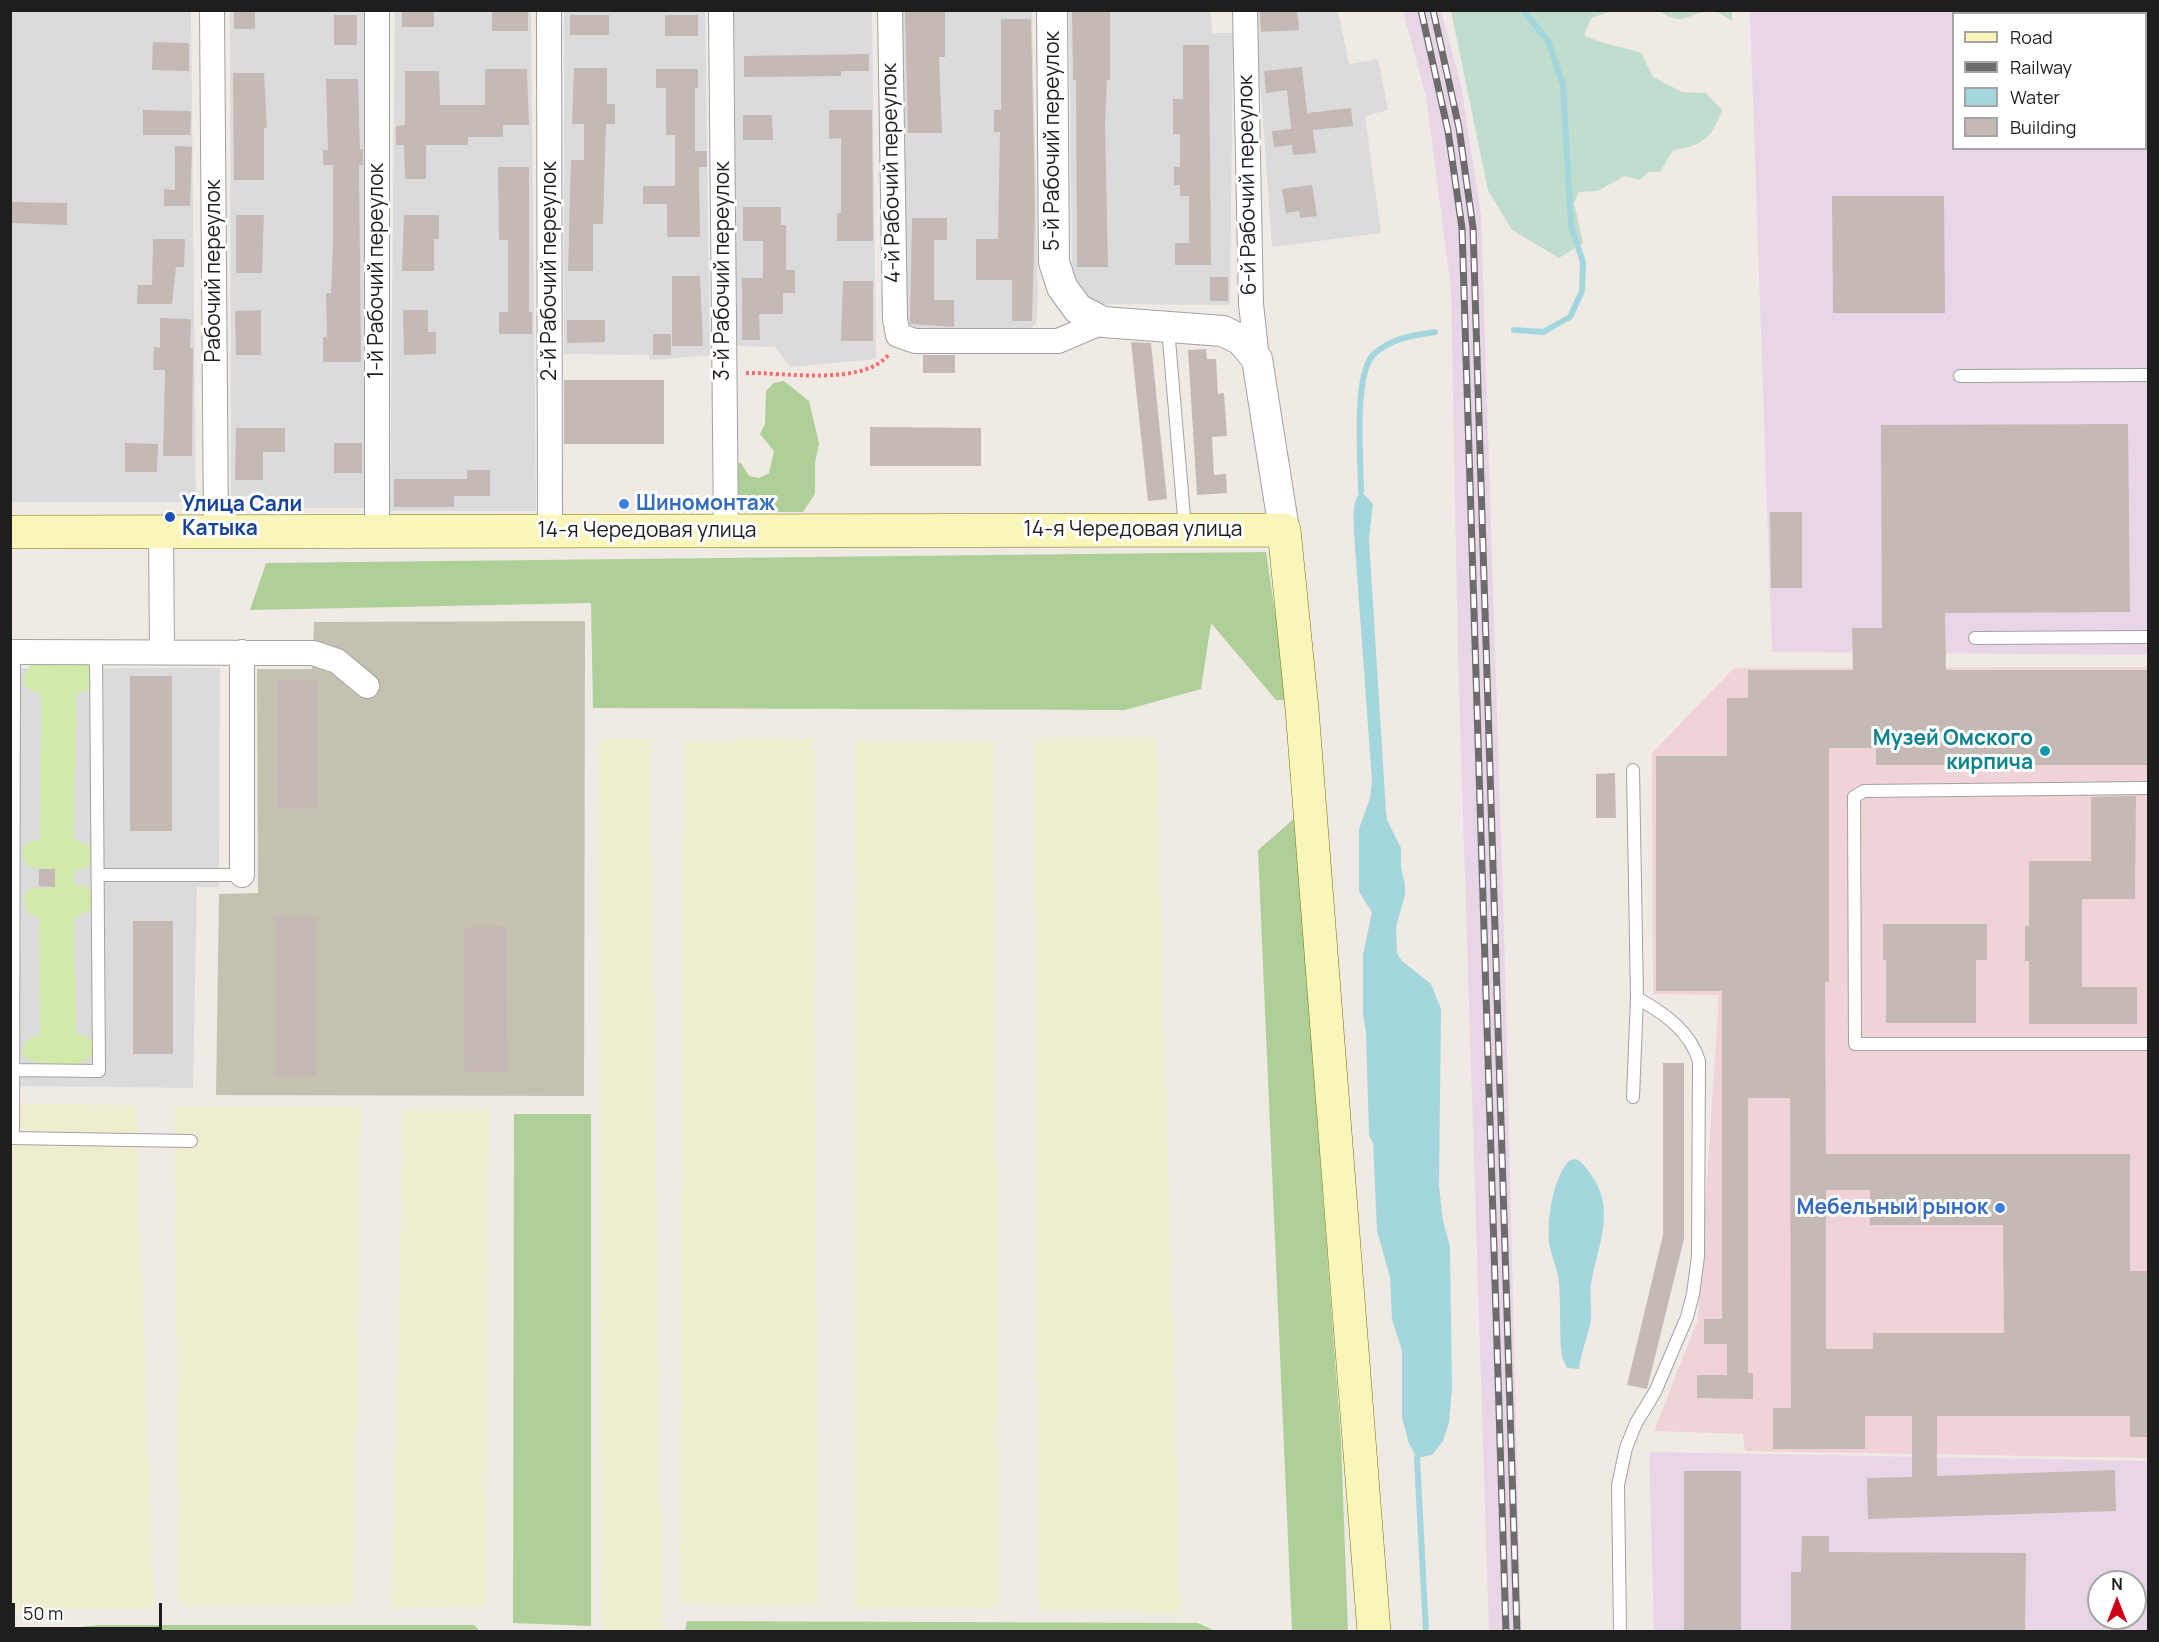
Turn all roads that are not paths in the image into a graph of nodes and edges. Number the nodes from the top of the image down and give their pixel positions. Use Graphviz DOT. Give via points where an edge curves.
graph roads {
  1 [pos="212,10"];
  2 [pos="377,10"];
  3 [pos="549,10"];
  4 [pos="721,10"];
  5 [pos="890,10"];
  6 [pos="1052,10"];
  7 [pos="1245,10"];
  8 [pos="1103,322"];
  9 [pos="1167,327"];
  10 [pos="1257,359"];
  11 [pos="2148,375"];
  12 [pos="1960,376"];
  13 [pos="1185,530"];
  14 [pos="1284,530"];
  15 [pos="161,531"];
  16 [pos="377,531"];
  17 [pos="550,531"];
  18 [pos="726,531"];
  19 [pos="10,532"];
  20 [pos="216,532"];
  21 [pos="2148,637"];
  22 [pos="1975,638"];
  23 [pos="12,652"];
  24 [pos="162,652"];
  25 [pos="242,652"];
  26 [pos="96,653"];
  27 [pos="368,686"];
  28 [pos="1633,770"];
  29 [pos="2148,788"];
  30 [pos="98,875"];
  31 [pos="242,875"];
  32 [pos="1637,998"];
  33 [pos="2148,1044"];
  34 [pos="13,1070"];
  35 [pos="1633,1097"];
  36 [pos="12,1138"];
  37 [pos="191,1141"];
  38 [pos="1374,1632"];
  39 [pos="1620,1632"];
  1 -- 20 [label="street, Рабочий переулок"];
  2 -- 16 [label="street, 1-й Рабочий переулок"];
  3 -- 17 [label="street, 2-й Рабочий переулок"];
  4 -- 18 [label="street, 3-й Рабочий переулок"];
  5 -- 8 [label="street, 4-й Рабочий переулок" via="894,307 898,335 915,341 1058,341"];
  6 -- 8 [label="street, 5-й Рабочий переулок" via="1054,262 1062,287 1078,309"];
  7 -- 10 [label="street, 6-й Рабочий переулок" via="1251,304"];
  8 -- 9 [label="street"];
  9 -- 10 [label="street" via="1222,331 1240,340"];
  9 -- 13 [label="lane"];
  10 -- 14 [label="street"];
  11 -- 12 [label="lane"];
  13 -- 14 [label="main road, 14-я Чередовая улица"];
  13 -- 18 [label="main road, 14-я Чередовая улица"];
  14 -- 38 [label="main road" via="1302,709"];
  15 -- 19 [label="main road, 14-я Чередовая улица"];
  15 -- 20 [label="main road, 14-я Чередовая улица"];
  15 -- 24 [label="street"];
  16 -- 17 [label="main road, 14-я Чередовая улица"];
  16 -- 20 [label="main road, 14-я Чередовая улица"];
  17 -- 18 [label="main road, 14-я Чередовая улица"];
  21 -- 22 [label="lane"];
  23 -- 26 [label="street"];
  23 -- 34 [label="lane"];
  24 -- 25 [label="street"];
  24 -- 26 [label="street"];
  25 -- 27 [label="street" via="313,653 337,661"];
  25 -- 31 [label="street"];
  26 -- 30 [label="lane"];
  28 -- 32 [label="lane"];
  29 -- 33 [label="lane" via="1864,791 1854,797 1855,1044"];
  30 -- 31 [label="lane"];
  30 -- 34 [label="lane" via="99,1071"];
  32 -- 35 [label="lane"];
  32 -- 39 [label="lane" via="1665,1014 1695,1045 1700,1061 1698,1256 1687,1317 1655,1392 1636,1423 1618,1485"];
  34 -- 36 [label="lane"];
  36 -- 37 [label="lane"];
}
